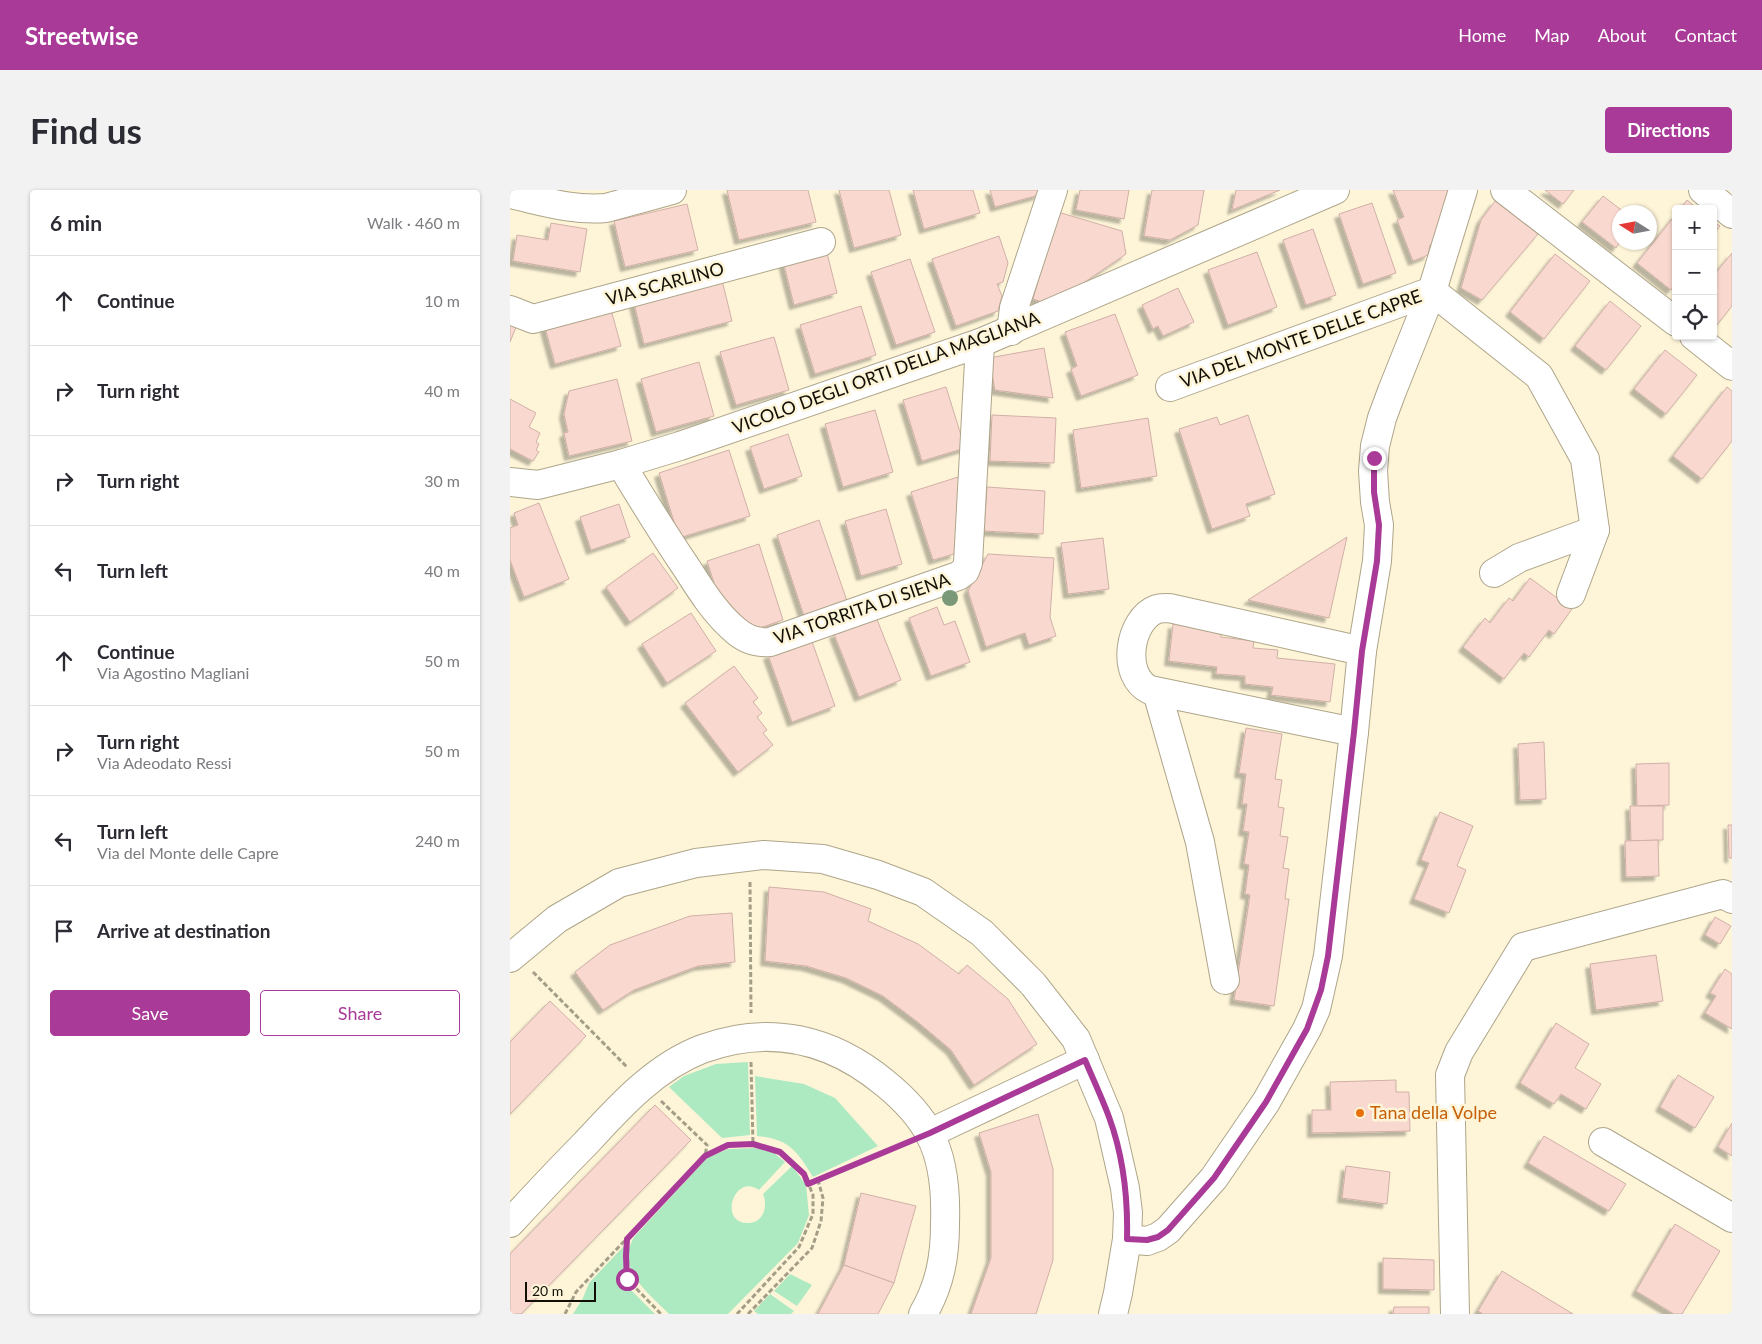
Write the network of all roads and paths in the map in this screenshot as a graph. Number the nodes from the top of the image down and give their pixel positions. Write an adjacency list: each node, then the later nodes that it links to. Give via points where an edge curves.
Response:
1 (672, 190): 7 (street, via 596,209 568,207)
2 (1053, 190): 13 (street, via 1014,308)
3 (1335, 190): 13 (street, VICOLO DEGLI ORTI DELLA MAGLIANA)
4 (1462, 190): 10 (street, VIA DEL MONTE DELLE CAPRE)
5 (1505, 190): 12 (street)
6 (1703, 190): 8 (street)
7 (510, 194)
8 (1732, 214)
9 (821, 242): 11 (street, VIA SCARLINO, via 533,319)
10 (1432, 291): 17 (street, VIA DEL MONTE DELLE CAPRE); 20 (street, via 1539,376 1585,459); 23 (street, VIA DEL MONTE DELLE CAPRE, via 1382,418 1375,446 1373,471 1379,525 1378,550)
11 (510, 310)
12 (1672, 319)
13 (1011, 331): 15 (street, VICOLO DEGLI ORTI DELLA MAGLIANA)
14 (1699, 340): 16 (street)
15 (980, 343): 18 (street, VICOLO DEGLI ORTI DELLA MAGLIANA); 18 (street, VIA TORRITA DI SIENA, via 968,563 964,571 958,576 770,642 761,643 744,636 718,612 652,516)
16 (1732, 366)
17 (1170, 387)
18 (621, 464): 19 (street, VICOLO DEGLI ORTI DELLA MAGLIANA, via 538,485)
19 (510, 482)
20 (1594, 530): 21 (street, via 1519,558); 22 (street)
21 (1494, 573)
22 (1571, 594)
23 (1362, 651): 24 (street, via 1169,608 1156,609 1140,625 1131,658 1140,684); 25 (street, VIA DEL MONTE DELLE CAPRE)
24 (1158, 692): 25 (street); 29 (street, via 1200,842)
25 (1354, 732): 42 (street, VIA DEL MONTE DELLE CAPRE, via 1328,956 1307,1029 1266,1102 1214,1178 1168,1230 1147,1240)
26 (749, 857): 28 (street, via 696,863 619,882 557,919); 30 (path); 31 (street, via 823,859 923,892 982,933 1033,984 1076,1039)
27 (1732, 899): 49 (street, via 1724,894 1523,947 1458,1052 1450,1075)
28 (512, 956): 32 (path)
29 (1225, 980)
30 (751, 1037): 32 (street, via 730,1040 690,1054); 33 (street, via 798,1040 848,1057 894,1091); 35 (path)
31 (1085, 1060): 33 (street); 42 (street, via 1109,1118 1118,1153 1127,1205)
32 (644, 1085): 36 (path, via 707,1145); 40 (street)
33 (930, 1133): 37 (path); 47 (street, via 938,1155 946,1208 945,1243 939,1279)
34 (1603, 1142): 39 (street)
35 (753, 1144): 36 (path, via 728,1145); 38 (path, via 780,1152 804,1174)
36 (705, 1156): 41 (path)
37 (818, 1180): 38 (path); 46 (path, via 823,1198 821,1221 812,1248)
38 (808, 1184): 45 (path, via 813,1214 799,1247)
39 (1732, 1218)
40 (510, 1222)
41 (627, 1239): 43 (path, via 576,1292); 44 (path, via 627,1279)
42 (1127, 1239): 48 (street)
43 (565, 1314)
44 (660, 1314)
45 (737, 1314)
46 (748, 1314)
47 (923, 1314)
48 (1112, 1314)
49 (1455, 1314)

